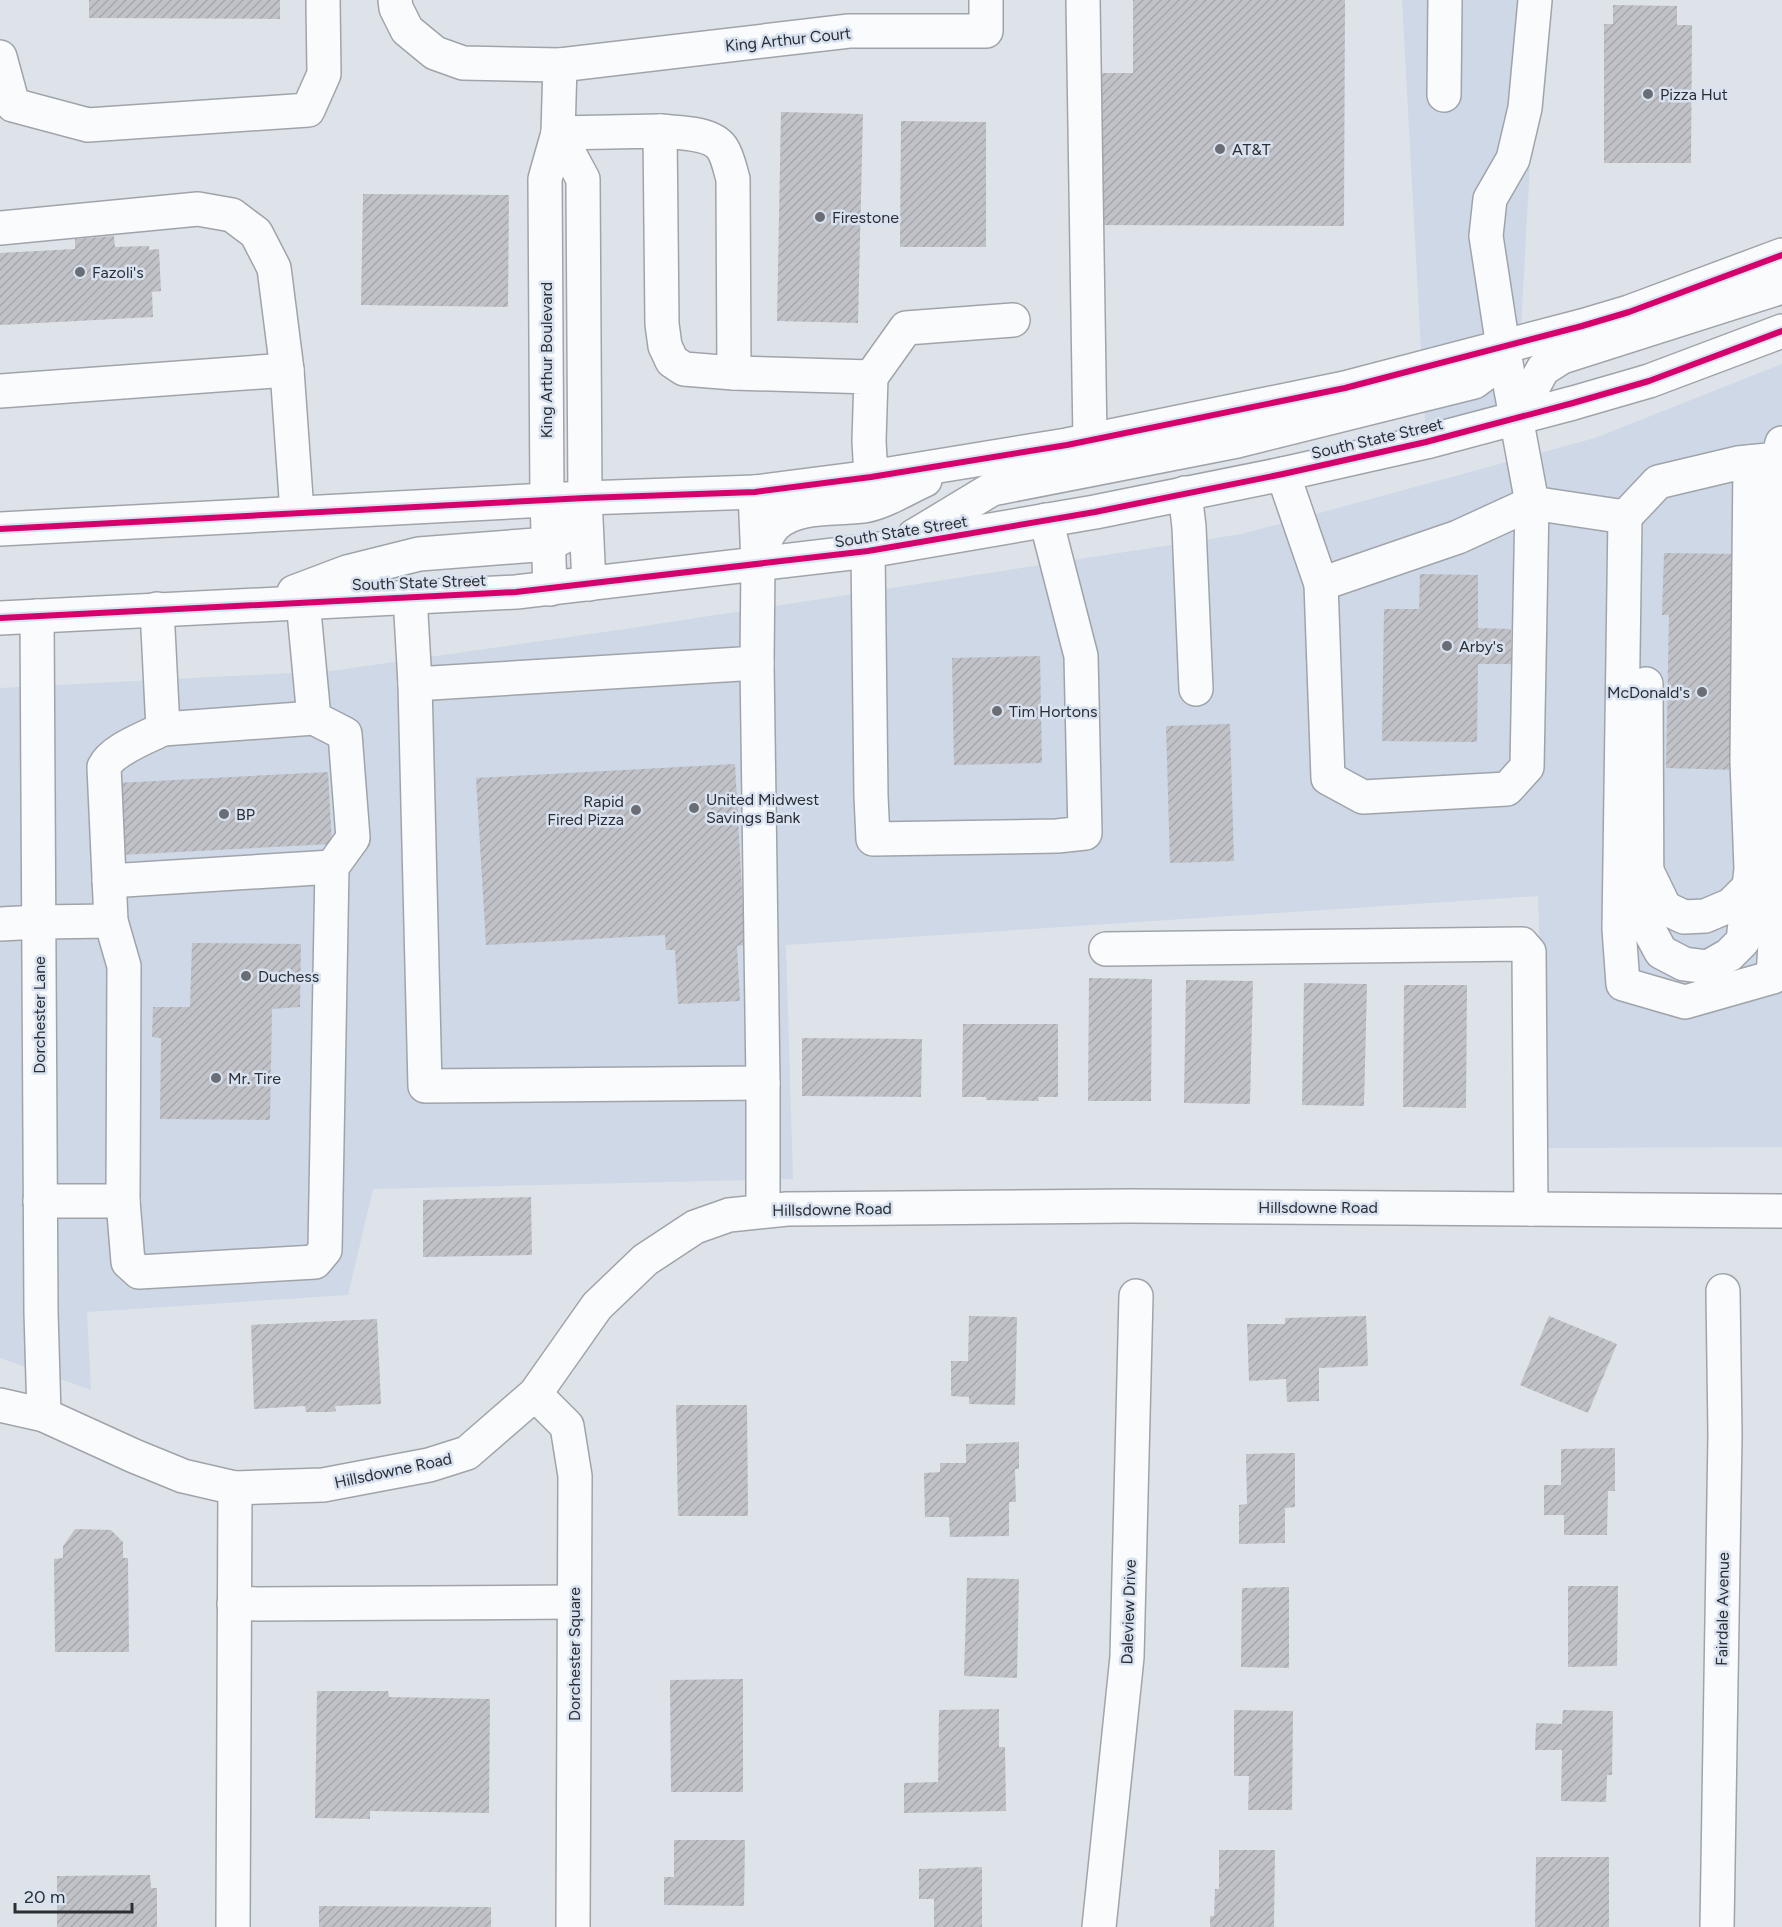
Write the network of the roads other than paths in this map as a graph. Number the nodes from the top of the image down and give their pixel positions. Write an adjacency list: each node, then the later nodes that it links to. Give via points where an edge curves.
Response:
1 (322, 0): 7 (street, via 324,75 308,110 88,125 13,105)
2 (395, 0): 8 (street, via 407,30 435,53 463,63)
3 (986, 0): 8 (street, King Arthur Court, via 986,31 849,31)
4 (1083, 0): 23 (street)
5 (1445, 0): 9 (street)
6 (1535, 0): 17 (street, via 1525,108 1513,159 1490,200 1487,227)
7 (0, 57)
8 (560, 64): 11 (street, King Arthur Boulevard)
9 (1444, 95)
10 (660, 131): 11 (street); 19 (street, via 701,135 720,146 727,159 733,179); 19 (street, via 665,346 672,361 684,369)
11 (558, 132): 30 (street, via 583,178); 31 (street, King Arthur Boulevard, via 545,179)
12 (0, 228): 18 (street, via 198,209 232,215 256,232 274,268)
13 (1782, 255): 17 (street, via 1629,312)
14 (1782, 287): 22 (street, via 1562,357 1543,369)
15 (1013, 320): 20 (street, via 906,328)
16 (1782, 331): 22 (street, South State Street, via 1649,381)
17 (1503, 347): 22 (street); 23 (street, via 1345,388); 38 (street, via 1494,367 1474,382 1237,441 992,489)
18 (287, 370): 21 (street); 33 (street)
19 (734, 373): 20 (street)
20 (871, 377): 27 (street)
21 (0, 391)
22 (1516, 418): 26 (street, South State Street); 32 (street)
23 (1090, 440): 25 (street)
24 (1770, 455): 34 (street, via 1658,482); 40 (street, via 1776,926 1773,977 1685,1002 1623,984 1619,928); 58 (street, via 1747,761)
25 (968, 462): 27 (street); 39 (street, via 867,505 787,516 773,526)
26 (1283, 474): 29 (street, South State Street); 42 (street)
27 (871, 477): 28 (street)
28 (755, 492): 30 (street); 39 (street)
29 (1185, 493): 35 (street, South State Street); 52 (street)
30 (585, 498): 31 (street); 37 (street, via 564,536); 41 (street)
31 (547, 501): 33 (street); 37 (street, King Arthur Boulevard)
32 (1532, 502): 34 (street); 42 (street, via 1458,537); 42 (street, via 1527,767 1507,789 1364,797 1328,778)
33 (297, 512): 36 (street)
34 (1625, 517): 40 (street)
35 (1046, 520): 38 (street, South State Street); 38 (street, via 1081,656 1084,833 873,838 871,796)
36 (0, 529)
37 (549, 544): 43 (street, King Arthur Boulevard); 46 (street, via 418,554 347,572)
38 (882, 549): 39 (street, South State Street)
39 (758, 563): 41 (street, South State Street); 50 (street)
40 (1625, 566): 56 (street, via 1641,596)
41 (590, 584): 43 (street, South State Street)
42 (1321, 584)
43 (550, 589): 44 (street, South State Street)
44 (410, 596): 45 (street, South State Street); 51 (street)
45 (303, 601): 46 (street, South State Street); 53 (street)
46 (259, 606): 47 (street, South State Street)
47 (157, 609): 48 (street, South State Street); 54 (street)
48 (38, 616): 49 (street, South State Street); 59 (street, Dorchester Lane)
49 (0, 618)
50 (757, 663): 51 (street); 63 (street)
51 (415, 684): 63 (street, via 425,1086)
52 (1196, 689)
53 (314, 718): 54 (street); 55 (street, via 345,734 353,838)
54 (162, 729): 57 (street, via 115,754 104,767)
55 (333, 867): 57 (street); 64 (street, via 325,1250 315,1262 139,1272 128,1262)
56 (1647, 872): 58 (street, via 1665,908 1684,918 1706,916 1731,905); 58 (street, via 1647,926 1661,952 1684,964 1708,967 1743,940)
57 (109, 881): 60 (street)
58 (1749, 887)
59 (39, 921): 60 (street); 61 (street); 65 (street, Dorchester Lane)
60 (111, 921): 64 (street, via 124,966)
61 (0, 924)
62 (1106, 949): 66 (street, via 1522,944 1529,952)
63 (763, 1083): 67 (street)
64 (123, 1200): 65 (street)
65 (40, 1201): 73 (street, Dorchester Lane)
66 (1531, 1209): 67 (street, Hillsdowne Road, via 1118,1206); 68 (street, Hillsdowne Road)
67 (763, 1211): 71 (street, Hillsdowne Road, via 729,1215 695,1227 645,1260 597,1306)
68 (1782, 1211)
69 (1723, 1291): 80 (street, Fairdale Avenue, via 1725,1435)
70 (1136, 1296): 79 (street, Daleview Drive, via 1127,1657)
71 (535, 1394): 74 (street, Hillsdowne Road, via 467,1453 429,1466 323,1485); 75 (street, Dorchester Square, via 567,1426 575,1476)
72 (0, 1405): 73 (street, Hillsdowne Road)
73 (44, 1414): 74 (street, Hillsdowne Road, via 183,1476)
74 (235, 1488): 76 (street)
75 (574, 1602): 76 (street); 78 (street, Dorchester Square)
76 (234, 1604): 77 (street)
77 (233, 1927)
78 (573, 1927)
79 (1099, 1927)
80 (1717, 1927)

